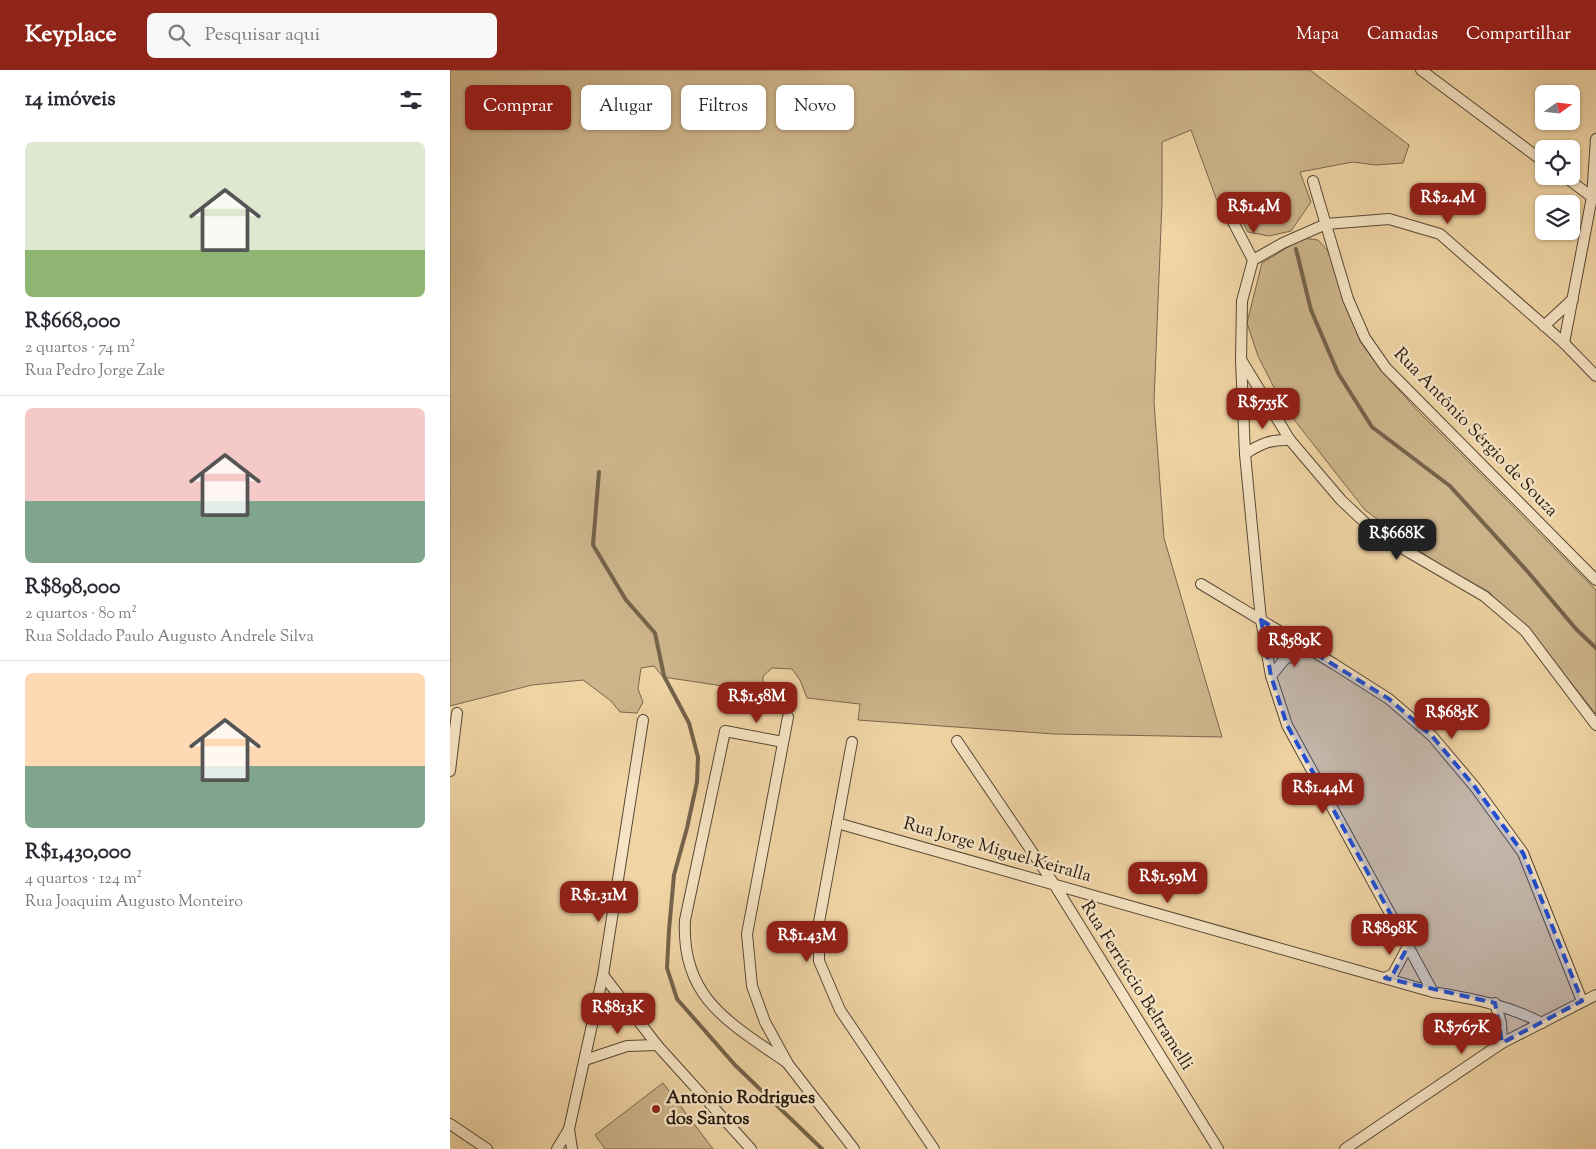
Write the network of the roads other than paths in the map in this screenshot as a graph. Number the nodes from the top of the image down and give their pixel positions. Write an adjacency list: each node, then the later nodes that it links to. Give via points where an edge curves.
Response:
1 (1421, 70): 3 (street)
2 (1596, 139): 6 (street)
3 (1535, 155)
4 (1313, 181): 8 (street, Rua Antônio Sérgio de Souza)
5 (1576, 185): 6 (street)
6 (1592, 197): 10 (street)
7 (1232, 220): 9 (street)
8 (1326, 224): 9 (street); 11 (street, via 1389,219 1440,234); 17 (street, Rua Antônio Sérgio de Souza, via 1348,299 1365,338 1386,368)
9 (1253, 260): 13 (street, via 1242,300)
10 (1573, 299): 11 (street); 12 (street)
11 (1544, 326): 12 (street)
12 (1564, 343): 14 (street)
13 (1241, 360): 15 (street); 16 (street)
14 (1596, 376)
15 (1290, 440): 16 (street, via 1275,439); 25 (street, via 1341,500 1376,533 1484,596 1525,631)
16 (1245, 454): 19 (street)
17 (1596, 580)
18 (1201, 584): 19 (street)
19 (1261, 620): 20 (street); 21 (street)
20 (1307, 647): 21 (street, via 1284,660); 37 (street, via 1389,699 1432,736 1475,787 1524,853)
21 (1271, 676): 32 (street, via 1287,726)
22 (457, 713): 29 (street)
23 (788, 717): 26 (street)
24 (644, 720): 33 (street)
25 (1596, 725)
26 (783, 742): 43 (street, via 747,934 752,986 764,1022); 43 (street, via 725,731 685,920 684,944 693,978 704,995 734,1026)
27 (852, 742): 30 (street)
28 (957, 742): 31 (street, Rua Ferrúccio Beltramelli)
29 (450, 771)
30 (837, 824): 31 (street, Rua Jorge Miguel Keiralla); 51 (street, via 819,922 819,961 840,1010)
31 (1054, 884): 34 (street, Rua Jorge Miguel Keiralla); 52 (street, Rua Ferrúccio Beltramelli)
32 (1408, 946): 34 (street, via 1397,968); 35 (street)
33 (603, 975): 41 (street); 42 (street)
34 (1385, 978): 35 (street, Rua Jorge Miguel Keiralla)
35 (1433, 992): 38 (street, Rua Jorge Miguel Keiralla)
36 (1596, 995): 37 (street)
37 (1582, 1001): 39 (street)
38 (1495, 1003): 39 (street, Rua Jorge Miguel Keiralla, via 1518,1010); 40 (street)
39 (1542, 1023): 40 (street)
40 (1502, 1043): 53 (street)
41 (657, 1045): 42 (street, via 627,1046); 49 (street)
42 (585, 1060): 45 (street)
43 (788, 1064): 50 (street)
44 (450, 1124): 46 (street)
45 (569, 1129): 47 (street); 48 (street)
46 (487, 1149)
47 (557, 1149)
48 (572, 1149)
49 (752, 1149)
50 (854, 1149)
51 (934, 1149)
52 (1218, 1149)
53 (1346, 1149)

